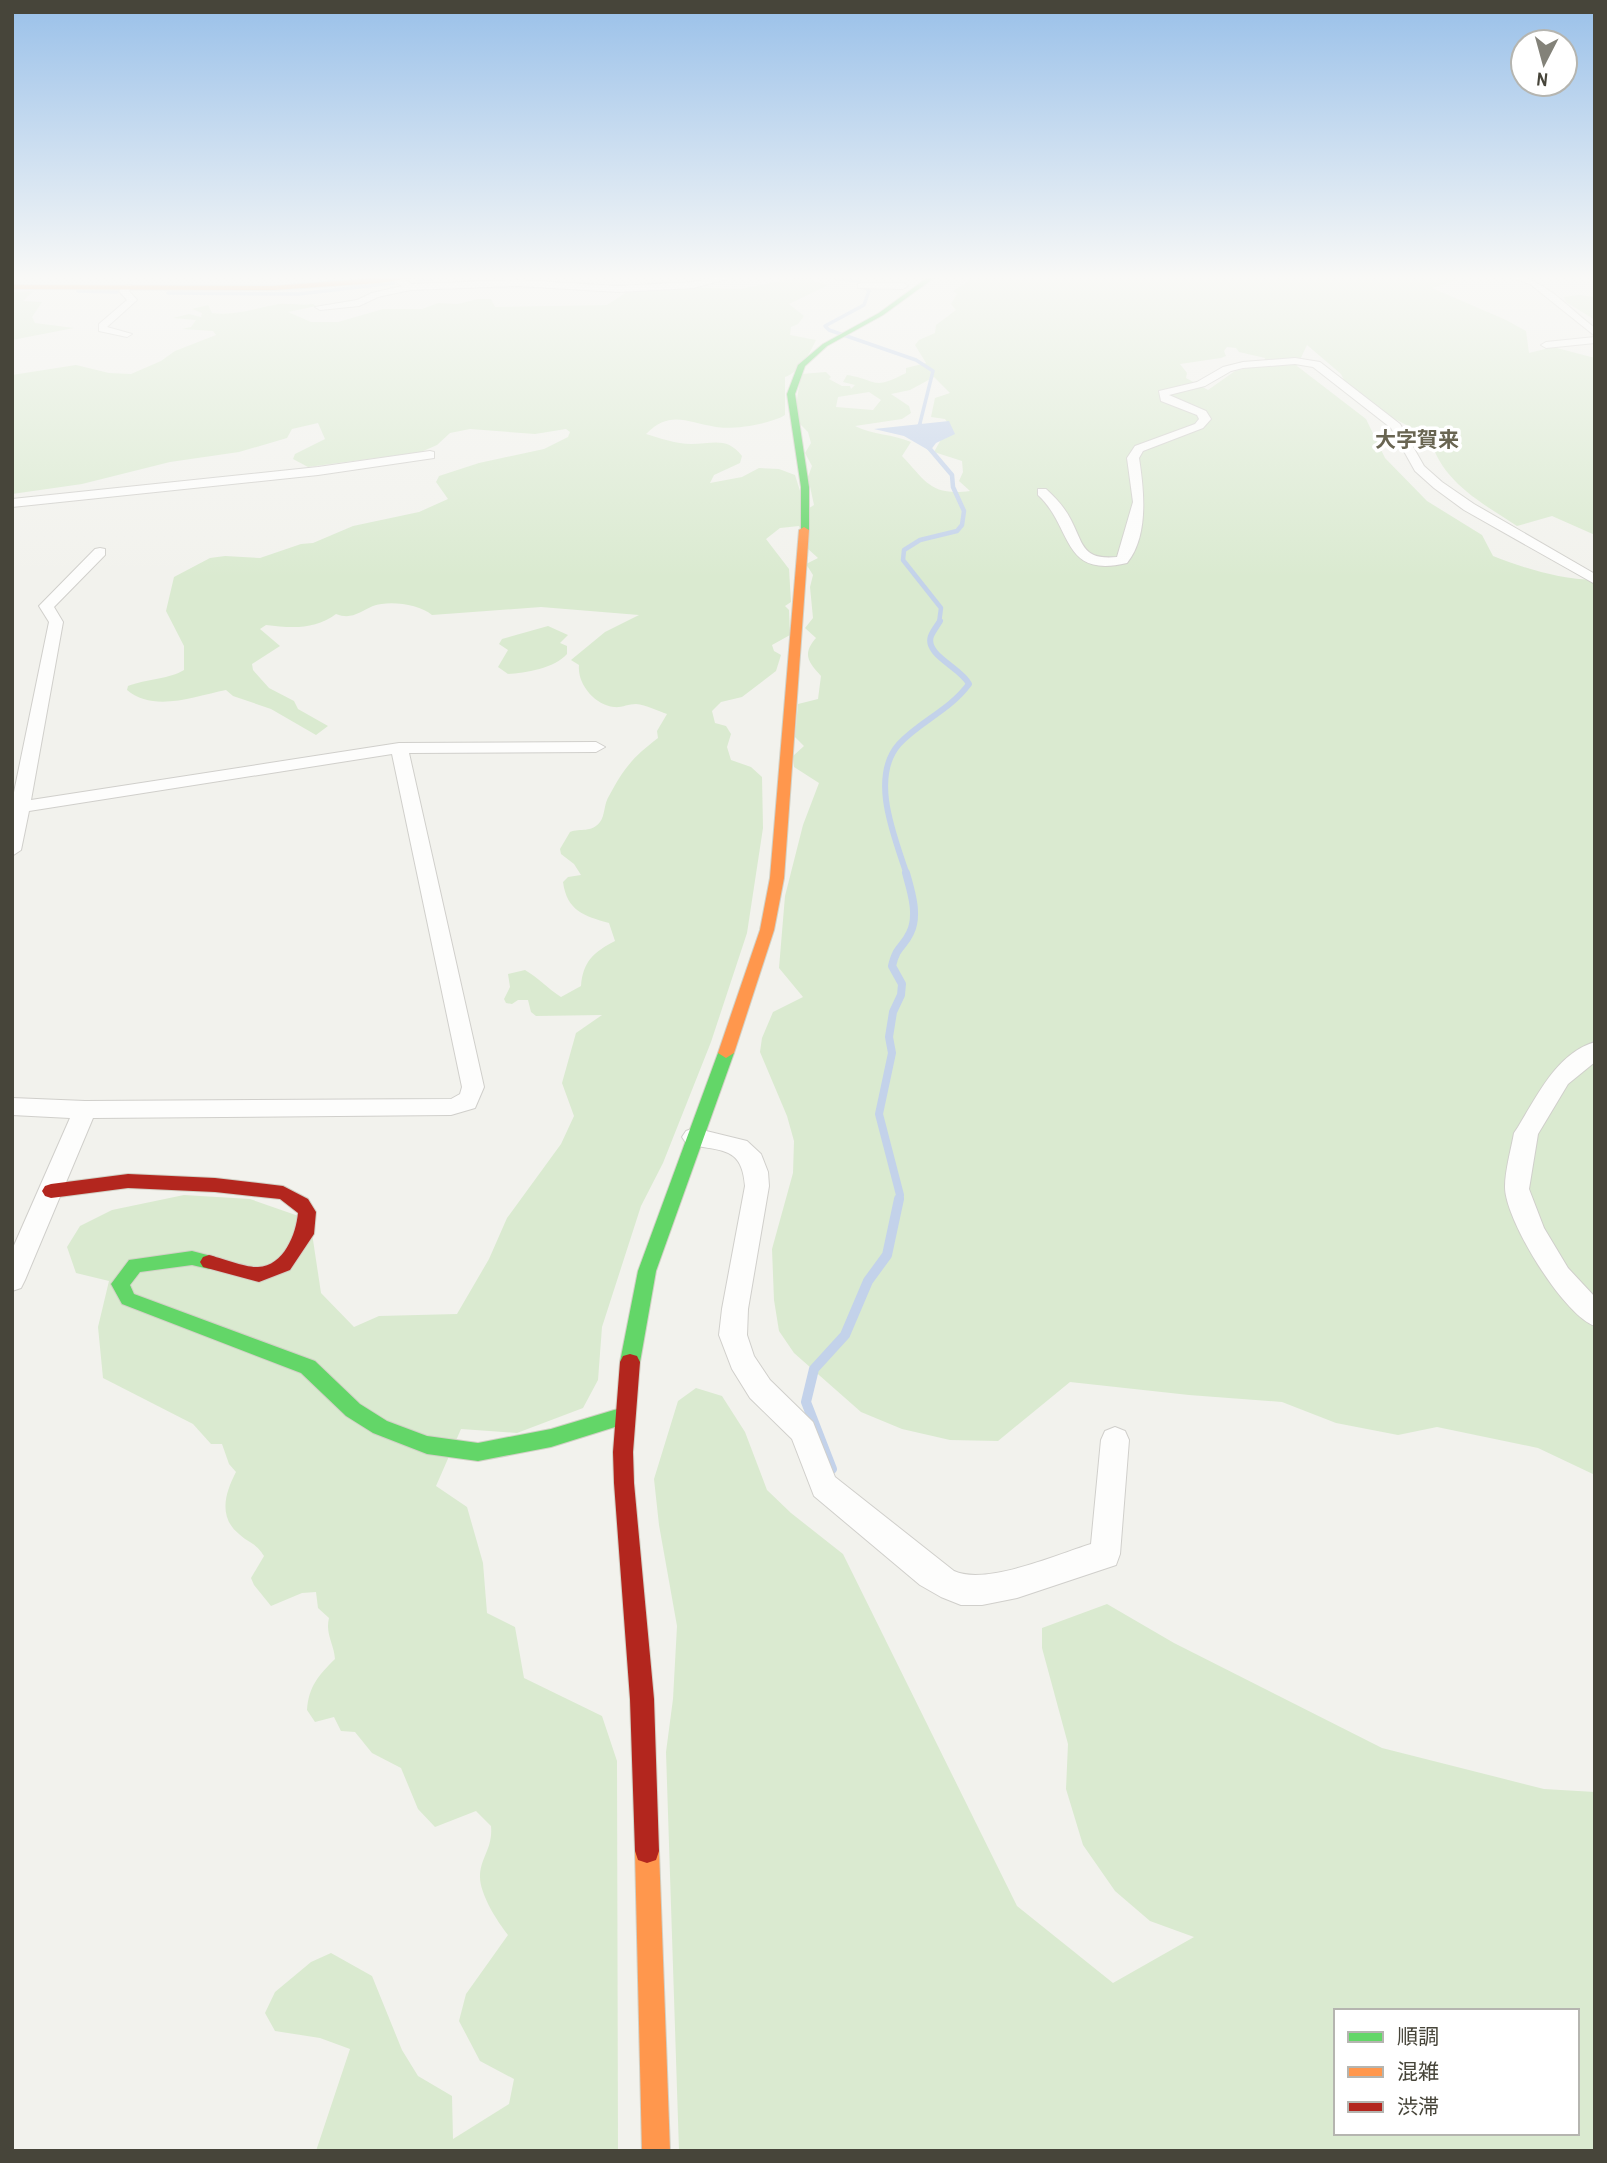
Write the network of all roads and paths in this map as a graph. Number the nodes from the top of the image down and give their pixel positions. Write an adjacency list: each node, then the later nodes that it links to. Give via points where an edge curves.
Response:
1 (796, 376): 16 (street, via 792,386 805,487 804,529 776,878 752,979)
2 (1216, 376): 5 (street, via 1163,393 1165,399 1202,413 1205,419 1139,449 1133,458 1139,502 1122,560 1097,560 1081,553 1056,505)
3 (1329, 376): 8 (street, via 1396,426 1419,468 1438,485 1469,508)
4 (430, 455): 6 (street)
5 (1042, 492)
6 (12, 503)
7 (100, 552): 11 (street, via 46,606 56,622)
8 (1595, 580)
9 (596, 747): 10 (street)
10 (399, 748): 11 (street); 15 (street, via 472,1097 451,1107)
11 (17, 807): 12 (street)
12 (12, 850)
13 (1595, 1050): 19 (street, via 1560,1078 1526,1133 1517,1189 1532,1231 1559,1276)
14 (12, 1106): 15 (street)
15 (85, 1110): 17 (street)
16 (694, 1137): 20 (street, via 646,1271); 21 (street, via 737,1146 747,1152 758,1171 735,1308 733,1335 742,1361 760,1389 803,1431 824,1486 931,1574 964,1590 991,1589 1105,1554)
17 (51, 1191): 18 (street); 20 (street, via 97,1183 169,1182 260,1189 294,1198 307,1212 308,1223 284,1265 259,1275 192,1258 154,1261 135,1265 120,1283 128,1299 308,1367 353,1410 380,1427 426,1445 478,1451 551,1438)
18 (12, 1280)
19 (1595, 1315)
20 (624, 1416): 22 (street, via 624,1483 642,1699)
21 (1115, 1440)
22 (656, 2151)

